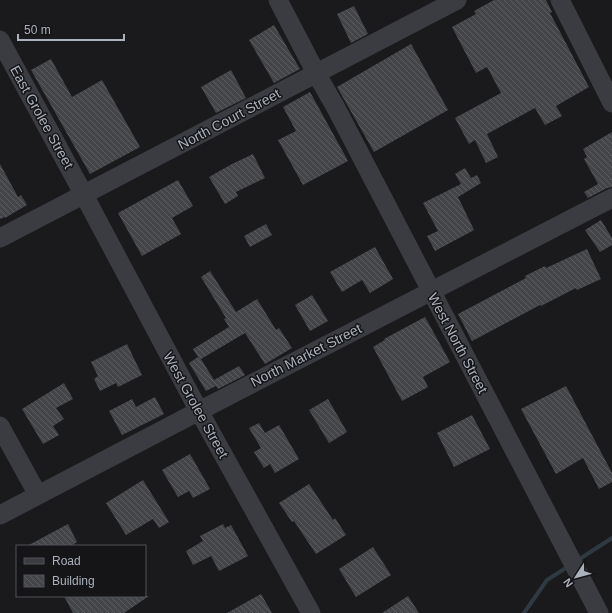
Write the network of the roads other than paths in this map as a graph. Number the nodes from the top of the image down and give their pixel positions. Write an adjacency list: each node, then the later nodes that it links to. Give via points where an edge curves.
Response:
1 (278, 0): 5 (street, West North Street)
2 (457, 0): 5 (street, North Court Street)
3 (560, 0): 6 (street)
4 (0, 40): 7 (street, East Grolee Street)
5 (316, 73): 7 (street, North Court Street); 10 (street, West North Street)
6 (612, 103)
7 (84, 195): 9 (street, North Court Street); 11 (street, West Grolee Street)
8 (612, 198): 10 (street, North Market Street)
9 (0, 238)
10 (430, 291): 11 (street, North Market Street); 16 (street, West North Street)
11 (198, 410): 13 (street, North Market Street); 15 (street, West Grolee Street)
12 (0, 426): 13 (street)
13 (38, 495): 14 (street, North Market Street)
14 (0, 515)
15 (311, 613)
16 (599, 613)

